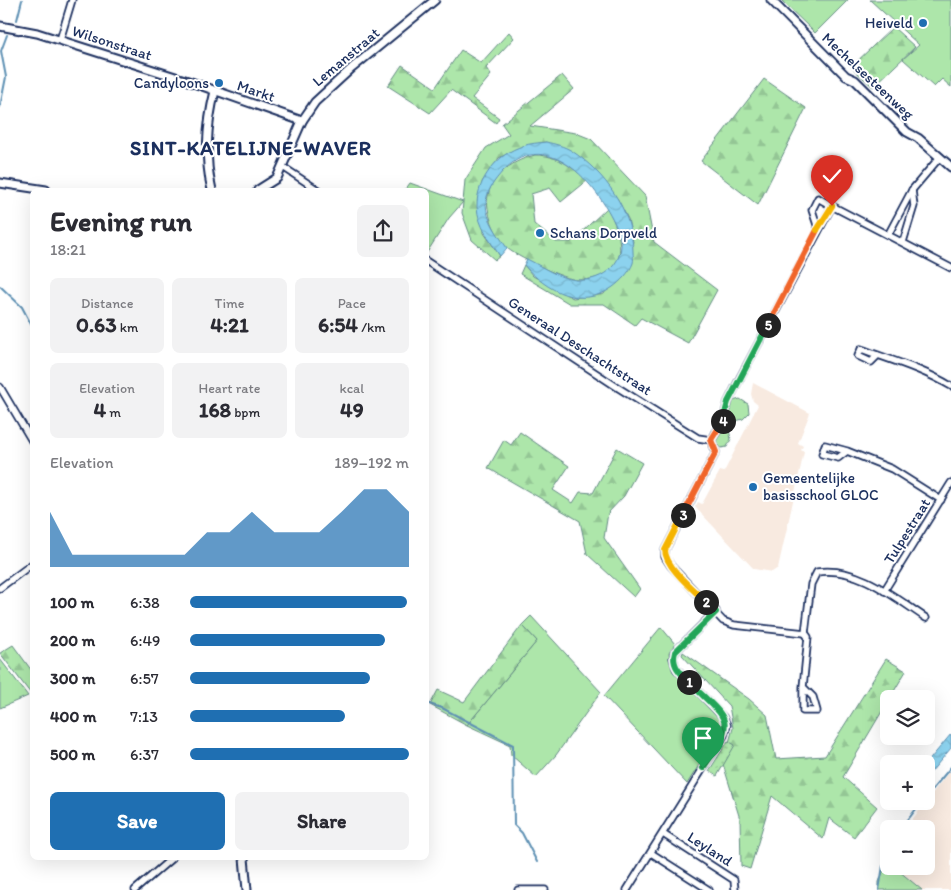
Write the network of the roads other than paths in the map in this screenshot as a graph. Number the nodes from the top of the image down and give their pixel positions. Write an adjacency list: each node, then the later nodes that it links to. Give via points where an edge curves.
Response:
1 (72, 0): 5 (street)
2 (435, 0): 7 (street, Lemanstraat, via 325,92)
3 (771, 0): 8 (street, Mechelsesteenweg, via 846,76 855,80 907,132)
4 (0, 26): 5 (street, Wilsonstraat)
5 (60, 40): 6 (street, Wilsonstraat)
6 (215, 91): 7 (street, Markt); 13 (street, Markt, via 208,139)
7 (302, 121): 10 (street)
8 (940, 157): 9 (street, Mechelsesteenweg); 16 (street)
9 (951, 166)
10 (283, 167): 14 (street, via 276,178); 15 (street)
11 (0, 183): 12 (street)
12 (33, 188)
13 (212, 188)
14 (261, 188)
15 (315, 188)
16 (912, 190): 19 (street); 20 (street, via 914,206)
17 (832, 206): 18 (street); 18 (street, via 818,198 812,210); 19 (street)
18 (818, 228): 27 (street)
19 (888, 235): 20 (street)
20 (903, 242): 22 (street)
21 (429, 262): 27 (street, Generaal Deschachtstraat, via 617,387 698,438)
22 (951, 268)
23 (878, 355): 24 (street, via 935,376)
24 (951, 386)
25 (0, 387): 26 (street)
26 (30, 438)
27 (711, 440): 34 (street, via 716,452 665,550 665,557)
28 (847, 451): 30 (street, via 892,469)
29 (951, 484): 30 (street, Tulpestraat)
30 (941, 500): 33 (street, Tulpestraat)
31 (30, 566): 32 (street)
32 (0, 588)
33 (884, 591): 35 (street); 36 (street, via 861,578 817,572 811,584)
34 (716, 612): 36 (street, via 734,625); 38 (street, via 675,652 673,658 676,668 724,717 727,725)
35 (926, 618)
36 (805, 634): 37 (street, via 808,637)
37 (803, 687)
38 (663, 834): 39 (street); 48 (street, Leyland, via 734,880)
39 (651, 853): 46 (street); 47 (street)
40 (170, 860): 42 (street)
41 (244, 860): 43 (street)
42 (135, 890)
43 (248, 890)
44 (518, 890): 45 (street)
45 (545, 890)
46 (627, 890)
47 (709, 890)
48 (735, 890)

